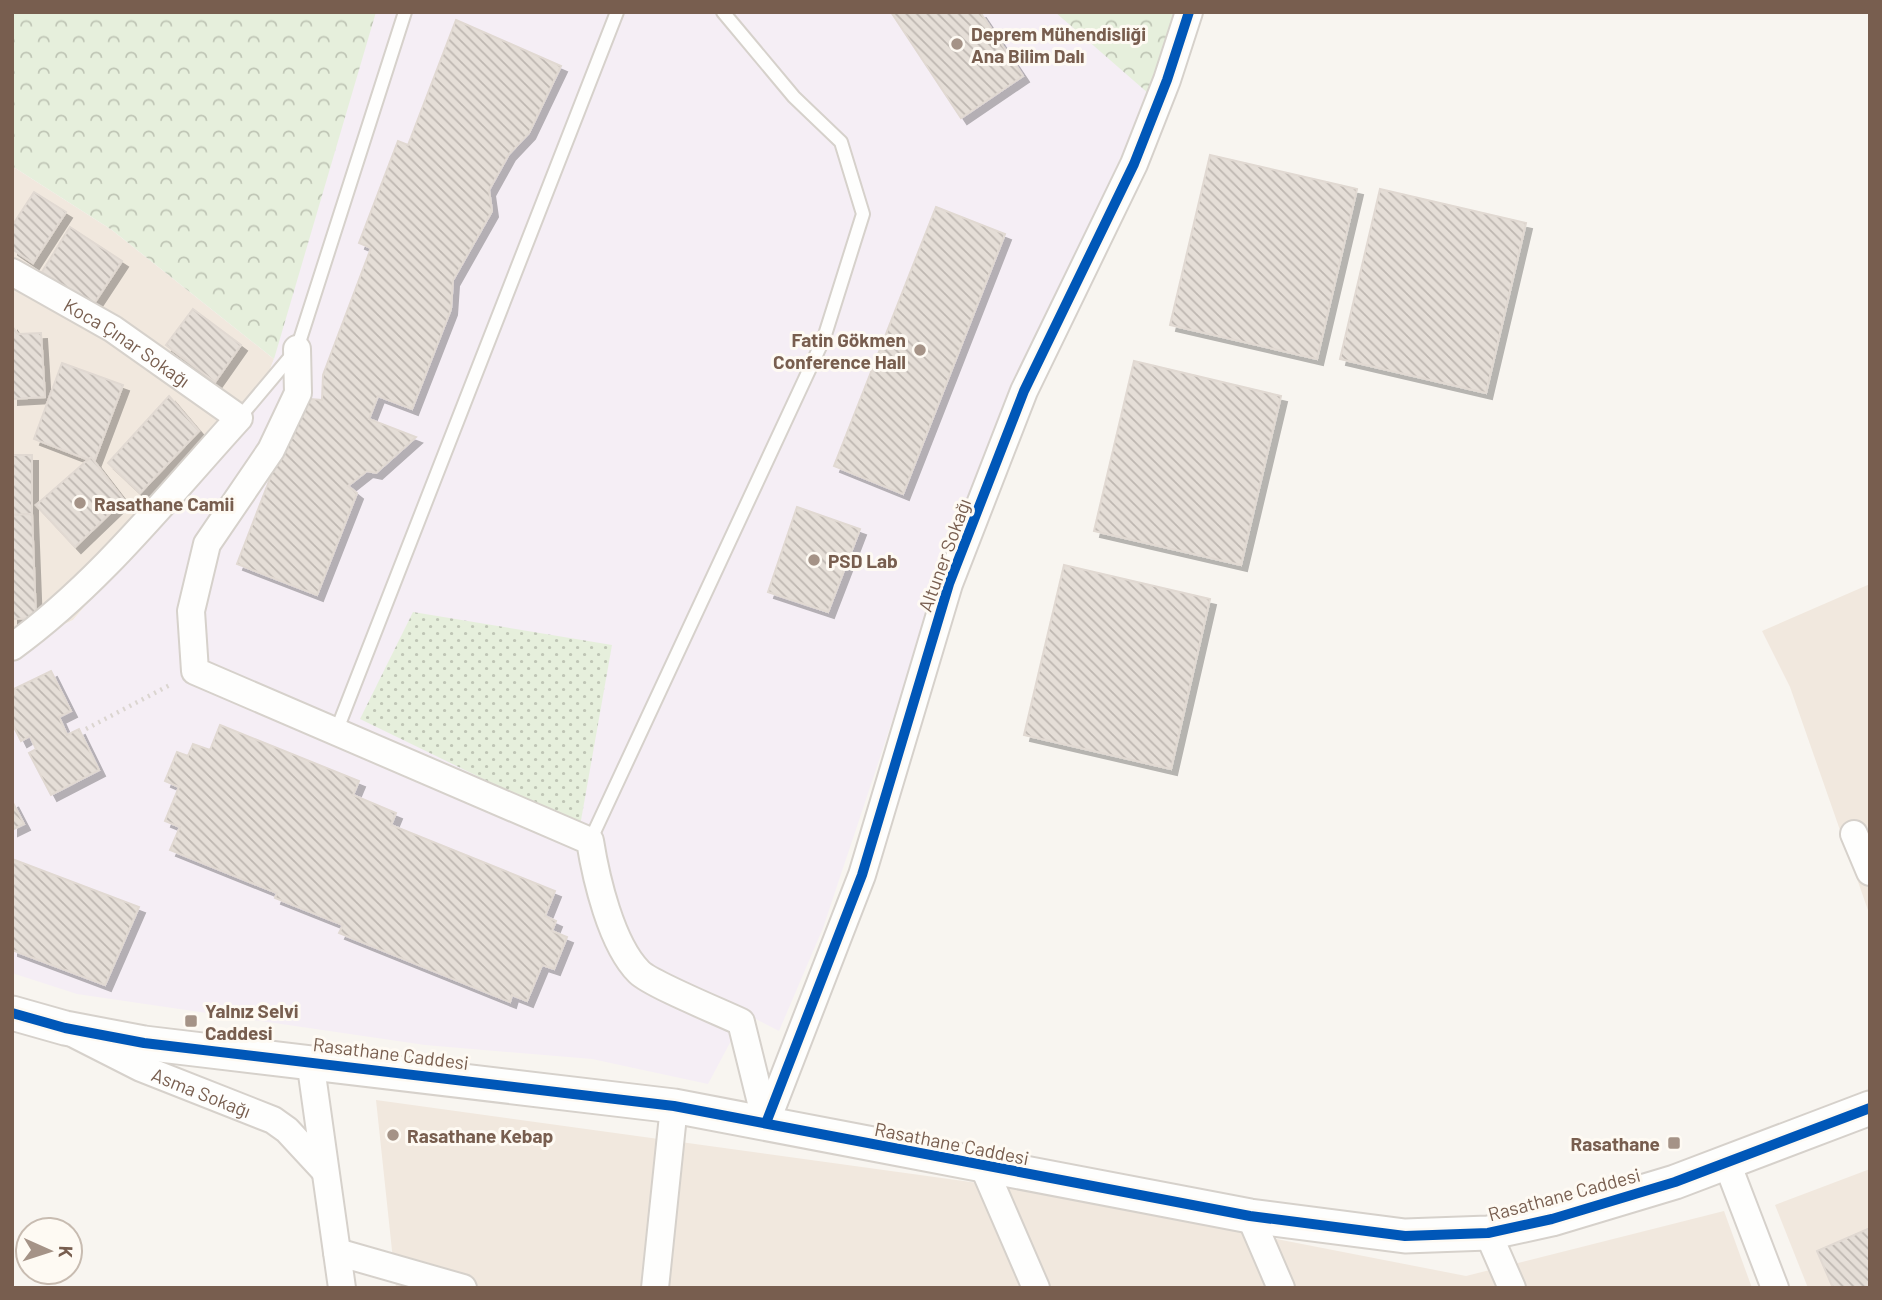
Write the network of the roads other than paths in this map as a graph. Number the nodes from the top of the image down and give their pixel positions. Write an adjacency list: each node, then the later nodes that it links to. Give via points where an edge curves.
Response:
1 (405, 12): 6 (lane)
2 (617, 12): 9 (lane)
3 (723, 12): 11 (lane, via 794,97 841,142 863,214 824,338)
4 (1189, 12): 18 (street, Altuner Sokağı, via 1134,164 1024,391 949,584 863,875)
5 (12, 272): 7 (street, Koca Çınar Sokağı, via 113,329)
6 (298, 349): 7 (lane); 9 (street, via 298,393 271,450 207,544 191,611 195,671)
7 (239, 418): 8 (street, via 103,568 42,626)
8 (12, 647)
9 (336, 732): 11 (street)
10 (1854, 834): 12 (street)
11 (590, 841): 18 (street, via 597,879 620,943 639,973 741,1022)
12 (1870, 872)
13 (12, 1013): 14 (street, Rasathane Caddesi)
14 (65, 1028): 15 (street, Rasathane Caddesi, via 144,1043); 21 (street, Asma Sokağı, via 129,1063 273,1120)
15 (310, 1060): 16 (street, Rasathane Caddesi); 21 (street)
16 (674, 1106): 18 (street, Rasathane Caddesi); 27 (street)
17 (1870, 1108): 19 (street, Rasathane Caddesi)
18 (766, 1123): 20 (street, Rasathane Caddesi)
19 (1727, 1163): 23 (street, Rasathane Caddesi, via 1552,1219); 31 (street)
20 (984, 1168): 22 (street, Rasathane Caddesi); 28 (street)
21 (326, 1171): 24 (street)
22 (1250, 1216): 23 (street, Rasathane Caddesi, via 1405,1236); 29 (street)
23 (1488, 1233): 30 (street)
24 (337, 1252): 25 (street); 26 (street)
25 (342, 1288)
26 (463, 1288)
27 (655, 1288)
28 (1036, 1288)
29 (1281, 1288)
30 (1512, 1288)
31 (1775, 1288)

